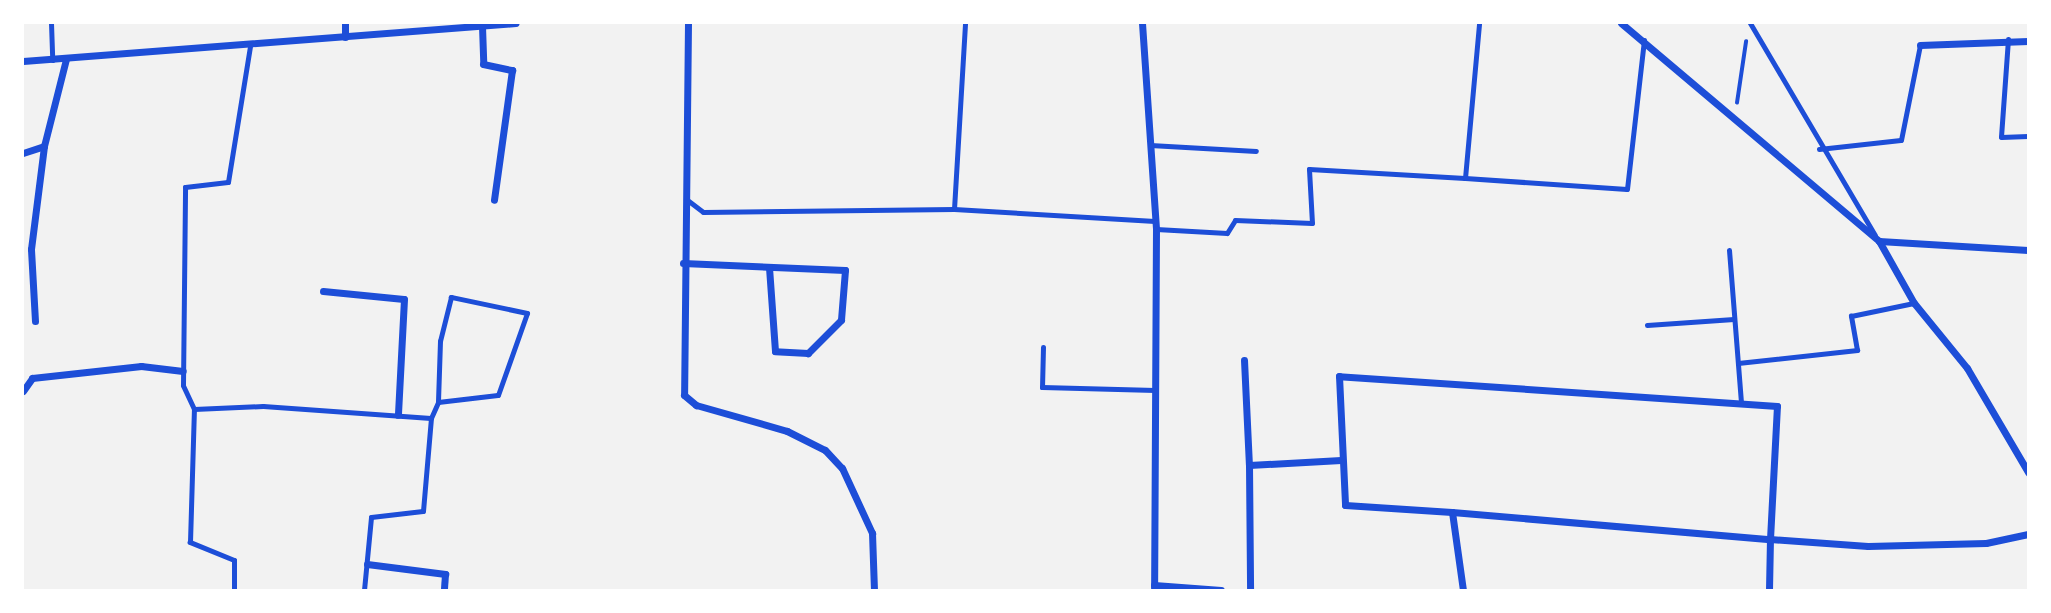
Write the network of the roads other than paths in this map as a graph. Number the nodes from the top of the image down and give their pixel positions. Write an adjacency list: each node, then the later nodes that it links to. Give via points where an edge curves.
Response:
1 (51, 23): 18 (lane)
2 (345, 23): 11 (street)
3 (516, 23): 10 (street)
4 (688, 23): 27 (street)
5 (965, 23): 29 (lane)
6 (1142, 23): 21 (street)
7 (1479, 23): 26 (lane)
8 (1621, 23): 13 (street)
9 (1750, 23): 23 (lane)
10 (482, 26): 11 (street); 28 (street, via 483,65 512,70)
11 (345, 37): 15 (street)
12 (2008, 38): 14 (street); 16 (street); 20 (lane, via 2001,137)
13 (1644, 40): 26 (lane, via 1627,188); 31 (street)
14 (2028, 41)
15 (250, 46): 17 (street); 44 (lane, via 228,182 185,187)
16 (1920, 46): 23 (lane, via 1901,140)
17 (66, 59): 18 (street); 22 (street)
18 (52, 60): 19 (street)
19 (23, 61)
20 (2028, 136)
21 (1150, 145): 24 (lane); 30 (street)
22 (44, 146): 25 (street); 39 (street, via 31,249)
23 (1819, 149): 31 (lane)
24 (1256, 151)
25 (23, 153)
26 (1465, 178): 30 (lane, via 1309,169 1312,223 1235,220 1227,233)
27 (683, 197): 29 (lane, via 703,212); 34 (street)
28 (494, 200)
29 (954, 209): 30 (lane)
30 (1156, 225): 45 (street)
31 (1878, 241): 33 (street); 37 (street)
32 (1729, 250): 38 (lane)
33 (2028, 250)
34 (683, 263): 35 (street); 63 (street, via 684,395 696,405 787,431 825,450 842,468 872,533)
35 (769, 267): 35 (street, via 845,270 841,320 808,353 775,351)
36 (323, 290): 50 (street, via 404,299)
37 (1913, 303): 43 (lane, via 1851,316 1857,350); 54 (street, via 1967,368)
38 (1734, 319): 40 (lane); 43 (lane)
39 (35, 321)
40 (1647, 325)
41 (1043, 347): 45 (lane, via 1042,387)
42 (1244, 360): 53 (street)
43 (1738, 363): 48 (lane)
44 (183, 371): 46 (street, via 141,366 32,378); 49 (lane)
45 (1155, 390): 59 (street)
46 (23, 391)
47 (438, 402): 47 (lane, via 498,395 527,313 451,297 440,341); 51 (lane)
48 (1741, 403): 52 (street, via 1339,376); 57 (street, via 1777,406)
49 (194, 409): 50 (lane, via 263,406); 60 (lane, via 190,542 234,560)
50 (398, 415): 51 (lane)
51 (431, 418): 58 (lane, via 424,511 372,517)
52 (1341, 460): 53 (street); 55 (street, via 1345,505)
53 (1249, 465): 65 (street)
54 (2028, 472)
55 (1452, 512): 57 (street); 66 (street)
56 (2028, 534): 57 (street, via 1986,543 1920,545)
57 (1770, 539): 67 (street)
58 (367, 564): 61 (lane); 62 (street, via 445,574)
59 (1154, 587): 64 (street)
60 (234, 590)
61 (364, 590)
62 (444, 590)
63 (874, 590)
64 (1221, 590)
65 (1250, 590)
66 (1463, 590)
67 (1769, 590)

